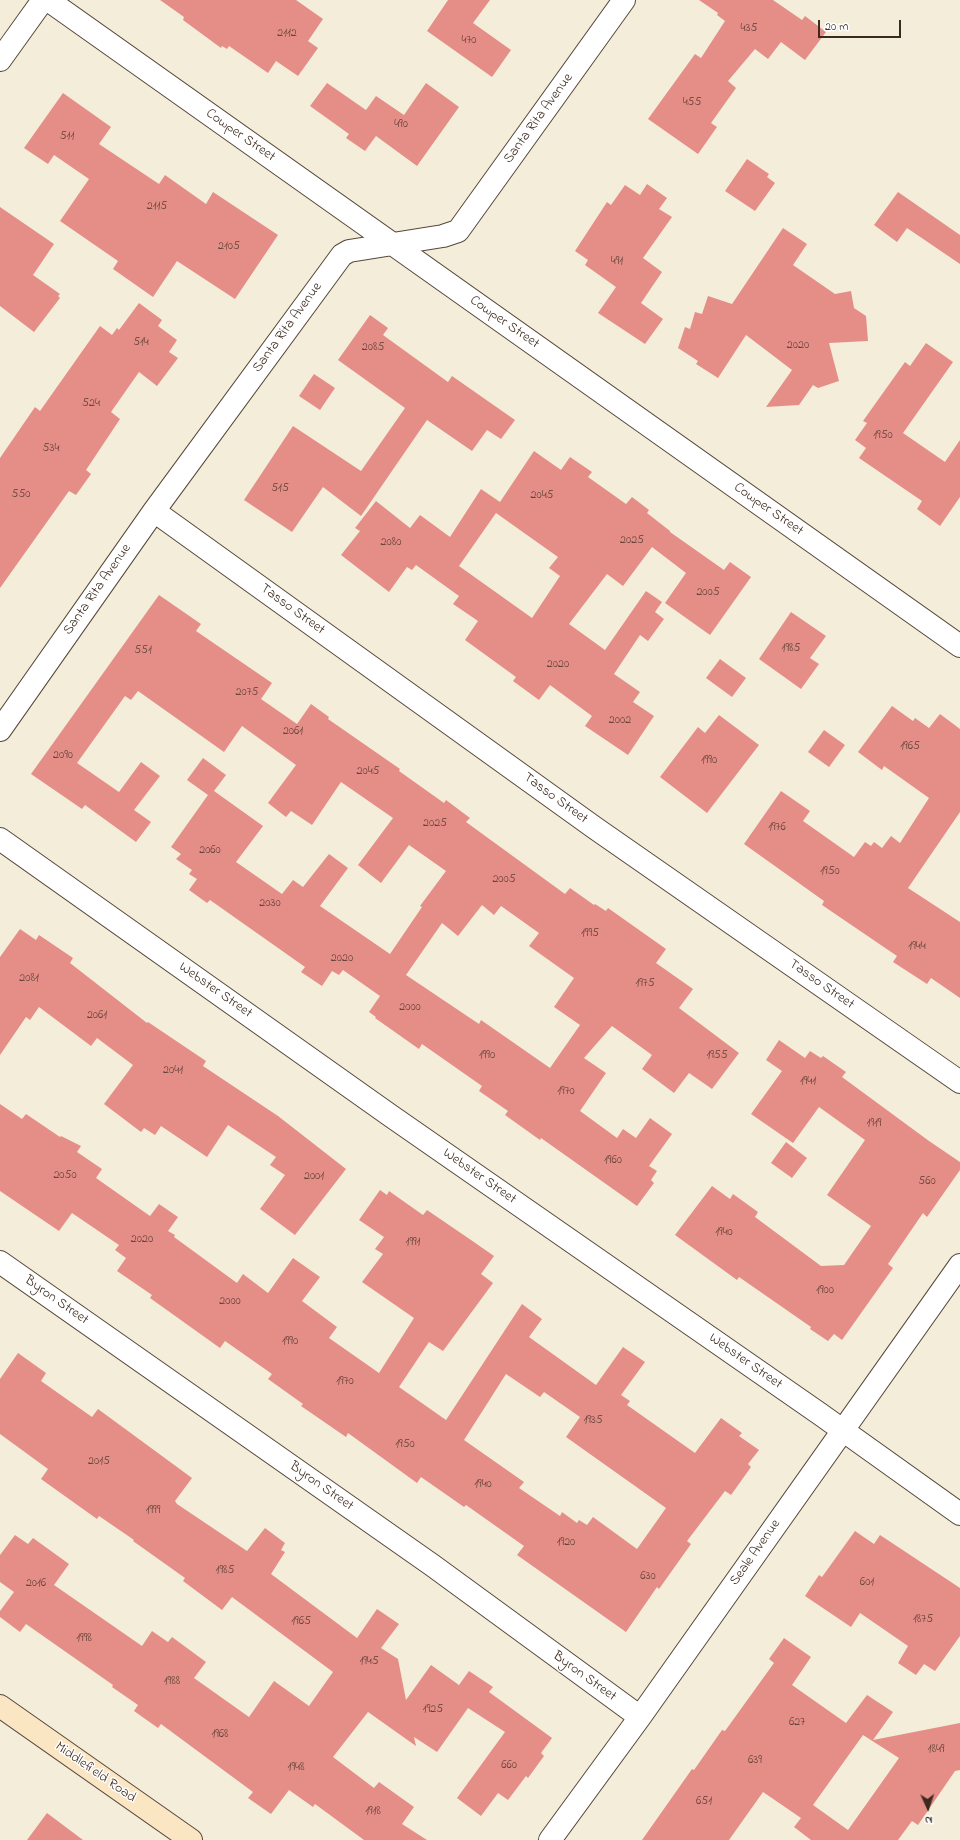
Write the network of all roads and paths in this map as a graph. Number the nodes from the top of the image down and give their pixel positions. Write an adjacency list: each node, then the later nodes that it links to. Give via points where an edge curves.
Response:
1 (43, 0): 4 (street)
2 (48, 0): 5 (street, Cowper Street)
3 (624, 0): 5 (street, Santa Rita Avenue, via 458,231 443,236)
4 (0, 60)
5 (392, 244): 6 (street, Santa Rita Avenue, via 342,254); 7 (street, Cowper Street)
6 (154, 511): 8 (street, Santa Rita Avenue); 10 (street, Tasso Street, via 595,828)
7 (960, 646)
8 (0, 730)
9 (0, 839): 13 (street, Webster Street, via 391,1116)
10 (960, 1082)
11 (0, 1262): 16 (street, Byron Street, via 432,1565)
12 (960, 1265): 13 (street, Seale Avenue)
13 (843, 1430): 14 (street, Webster Street); 16 (street, Seale Avenue)
14 (960, 1514)
15 (0, 1706): 17 (main road, Middlefield Road)
16 (640, 1717): 18 (street, Seale Avenue)
17 (191, 1840)
18 (550, 1840)

